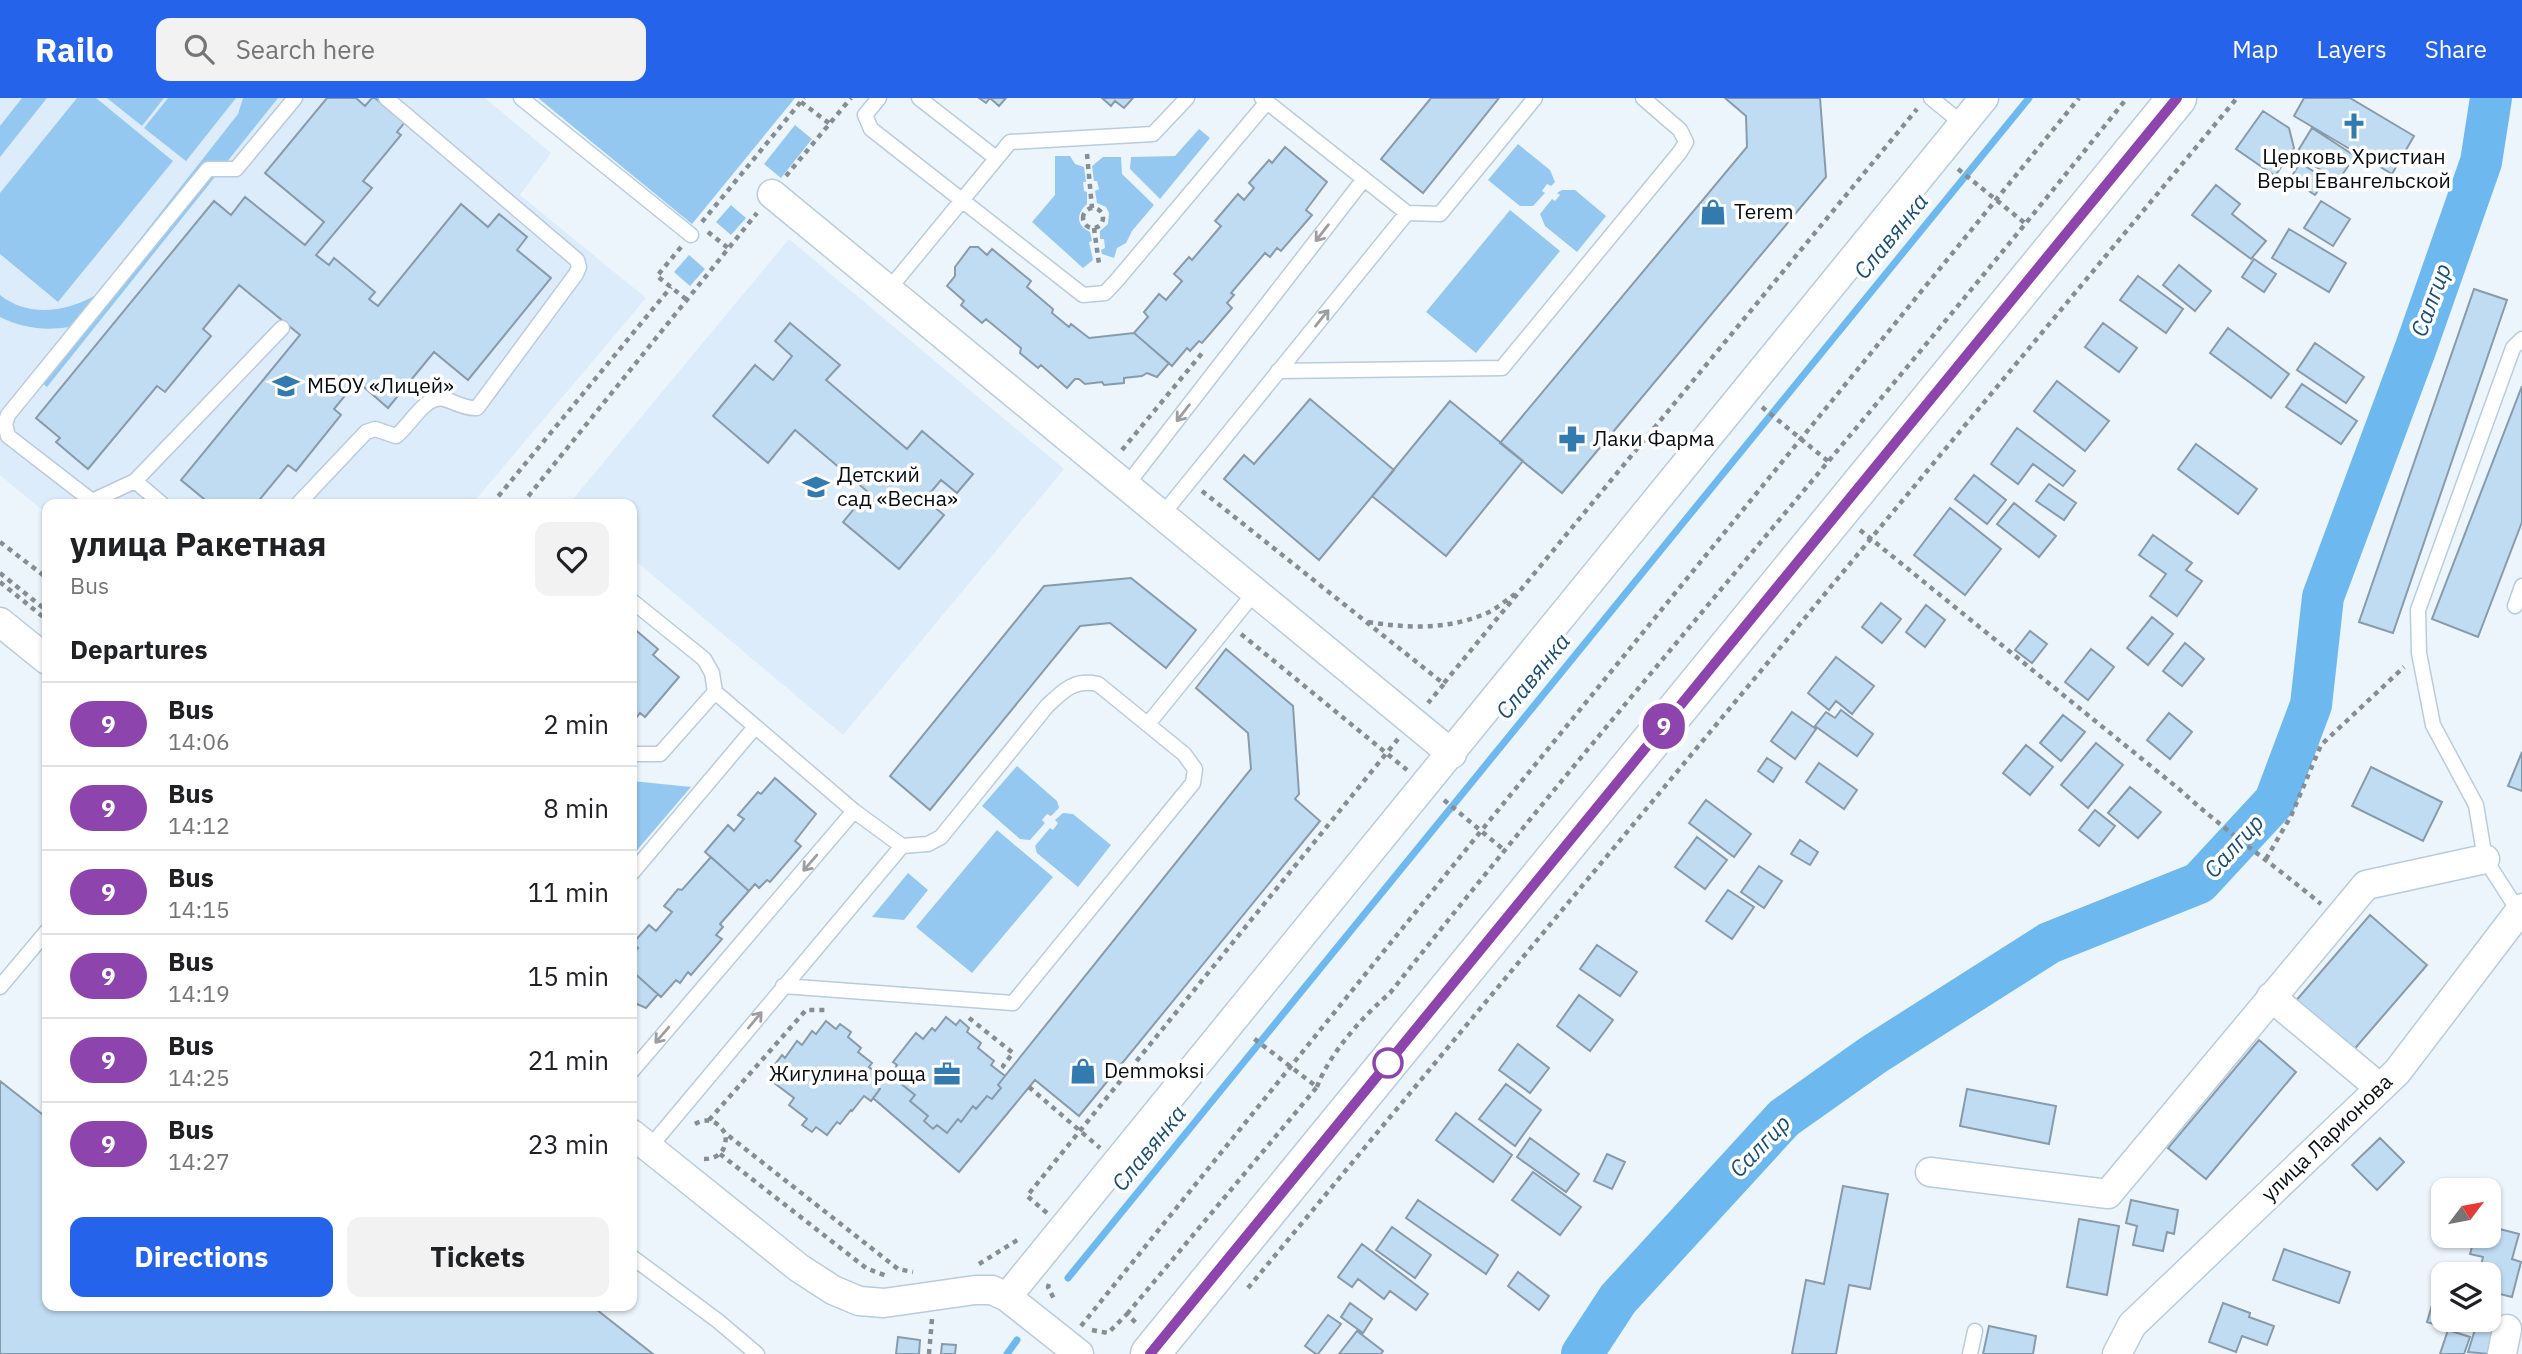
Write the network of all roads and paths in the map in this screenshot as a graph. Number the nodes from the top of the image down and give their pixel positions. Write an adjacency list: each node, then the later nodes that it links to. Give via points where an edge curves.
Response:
1 (295, 98): 47 (lane, via 236,169 208,169 8,415 8,436)
2 (386, 98): 50 (lane, via 577,260 579,267 477,408 440,397 430,401 396,436 375,429 366,432)
3 (521, 98): 32 (lane)
4 (851, 98): 19 (path)
5 (879, 98): 26 (lane, via 865,115 871,129)
6 (919, 98): 22 (lane)
7 (1186, 98): 22 (lane, via 1153,134 1010,142)
8 (1535, 98): 29 (lane, via 1440,214)
9 (1642, 98): 40 (lane, via 1680,130 1686,142 1502,368)
10 (1931, 98): 20 (lane)
11 (1984, 98): 20 (street)
12 (2079, 98): 27 (path)
13 (2127, 98): 30 (path)
14 (2177, 98): 53 (main road)
15 (2237, 98): 55 (path)
16 (802, 100): 19 (path); 33 (path, via 700,224)
17 (1264, 100): 24 (lane); 26 (lane, via 1105,293 1083,295)
18 (1918, 109): 61 (path)
19 (830, 124): 25 (path)
20 (1963, 124): 41 (street)
21 (1086, 145): 28 (path)
22 (996, 158): 26 (lane)
23 (1951, 163): 27 (path)
24 (1364, 179): 29 (lane); 46 (lane, one-way to 46)
25 (772, 194): 33 (path); 36 (street)
26 (961, 201): 36 (lane)
27 (1996, 201): 30 (path); 42 (path)
28 (1092, 208): 31 (path, via 1103,218); 31 (path, via 1083,218)
29 (1408, 213): 40 (lane, one-way to 29)
30 (2026, 225): 43 (path)
31 (1094, 228): 34 (path)
32 (691, 235): 35 (path, via 657,276)
33 (728, 248): 37 (path)
34 (1099, 264)
35 (671, 287): 37 (path); 51 (path)
36 (889, 289): 46 (street)
37 (687, 300): 52 (path)
38 (282, 328): 44 (lane)
39 (2522, 339): 70 (lane, via 2513,348 2418,610)
40 (1278, 371): 45 (lane)
41 (1745, 393): 42 (path); 79 (street)
42 (1802, 440): 43 (path); 82 (path)
43 (1829, 462): 84 (path)
44 (135, 481): 48 (lane); 49 (lane)
45 (1189, 481): 54 (lane); 68 (path)
46 (1126, 486): 54 (street)
47 (89, 499)
48 (96, 499)
49 (156, 499)
50 (303, 499)
51 (496, 499)
52 (526, 499)
53 (1838, 513): 55 (path); 127 (main road)
54 (1162, 515): 62 (street)
55 (1871, 539): 85 (path); 120 (path)
56 (0, 542): 58 (path)
57 (0, 573): 64 (path)
58 (42, 575)
59 (0, 582): 66 (path)
60 (2522, 586): 65 (lane)
61 (1521, 590): 68 (path, via 1485,615 1437,627); 72 (path)
62 (1255, 592): 69 (lane); 74 (street)
63 (637, 605): 73 (lane, via 704,659)
64 (42, 607)
65 (2515, 607)
66 (42, 616)
67 (0, 622): 71 (street)
68 (1367, 622): 72 (path)
69 (1230, 624): 75 (lane); 77 (path)
70 (2419, 653): 85 (path, via 2321,745 2291,817); 86 (lane, via 2433,725 2476,805)
71 (42, 656)
72 (1444, 684): 74 (path)
73 (715, 692): 76 (lane); 78 (lane, via 660,754)
74 (1412, 722): 77 (path); 79 (street)
75 (1148, 724): 83 (lane, via 1098,684 1084,681 1066,689 1047,706 941,837 928,844); 91 (lane, via 1184,754 1195,769 1193,783 1013,1003)
76 (755, 727): 81 (lane); 87 (lane)
77 (1386, 753): 80 (path); 105 (path)
78 (637, 754)
79 (1452, 754): 80 (street)
80 (1426, 785): 82 (path); 110 (street)
81 (854, 811): 83 (lane); 97 (lane, one-way to 97)
82 (1481, 831): 84 (path); 98 (path)
83 (902, 846): 91 (lane)
84 (1504, 850): 101 (path, via 1323,1070)
85 (2266, 859): 89 (path)
86 (2485, 859): 88 (lane); 89 (street, via 2365,885)
87 (637, 867)
88 (2520, 910): 102 (street, улица Ларионова)
89 (2338, 918): 93 (street)
90 (42, 937): 92 (lane)
91 (783, 986): 107 (lane, one-way to 91)
92 (0, 987)
93 (2272, 997): 102 (street); 111 (street, via 2108,1194)
94 (834, 1010): 103 (path, via 806,1010)
95 (967, 1016): 99 (path, via 1013,1053 1003,1066)
96 (1270, 1053): 98 (path)
97 (637, 1065)
98 (1290, 1068): 101 (path); 123 (path)
99 (1009, 1071)
100 (1029, 1087): 105 (path)
101 (1317, 1087): 122 (path)
102 (2380, 1088): 129 (street, улица Ларионова, via 2132,1325)
103 (709, 1120): 104 (path); 106 (path)
104 (691, 1127)
105 (1080, 1130): 110 (path); 112 (path, via 1027,1196 1045,1212)
106 (725, 1133): 108 (path); 116 (path)
107 (640, 1141): 121 (street, via 799,1268 842,1294 884,1303 975,1290 992,1290)
108 (720, 1154): 109 (path, via 708,1160); 119 (path, via 866,1268)
109 (695, 1156)
110 (1116, 1162): 121 (street)
111 (1930, 1172)
112 (1037, 1221)
113 (1021, 1238): 115 (path)
114 (637, 1261): 125 (lane)
115 (974, 1267)
116 (898, 1269)
117 (916, 1276): 118 (path)
118 (906, 1278)
119 (896, 1280)
120 (1248, 1288)
121 (1007, 1297): 126 (street)
122 (1127, 1314)
123 (1083, 1324)
124 (1975, 1331): 128 (lane)
125 (757, 1354)
126 (1079, 1354)
127 (1150, 1354)
128 (1970, 1354)
129 (2117, 1354)

